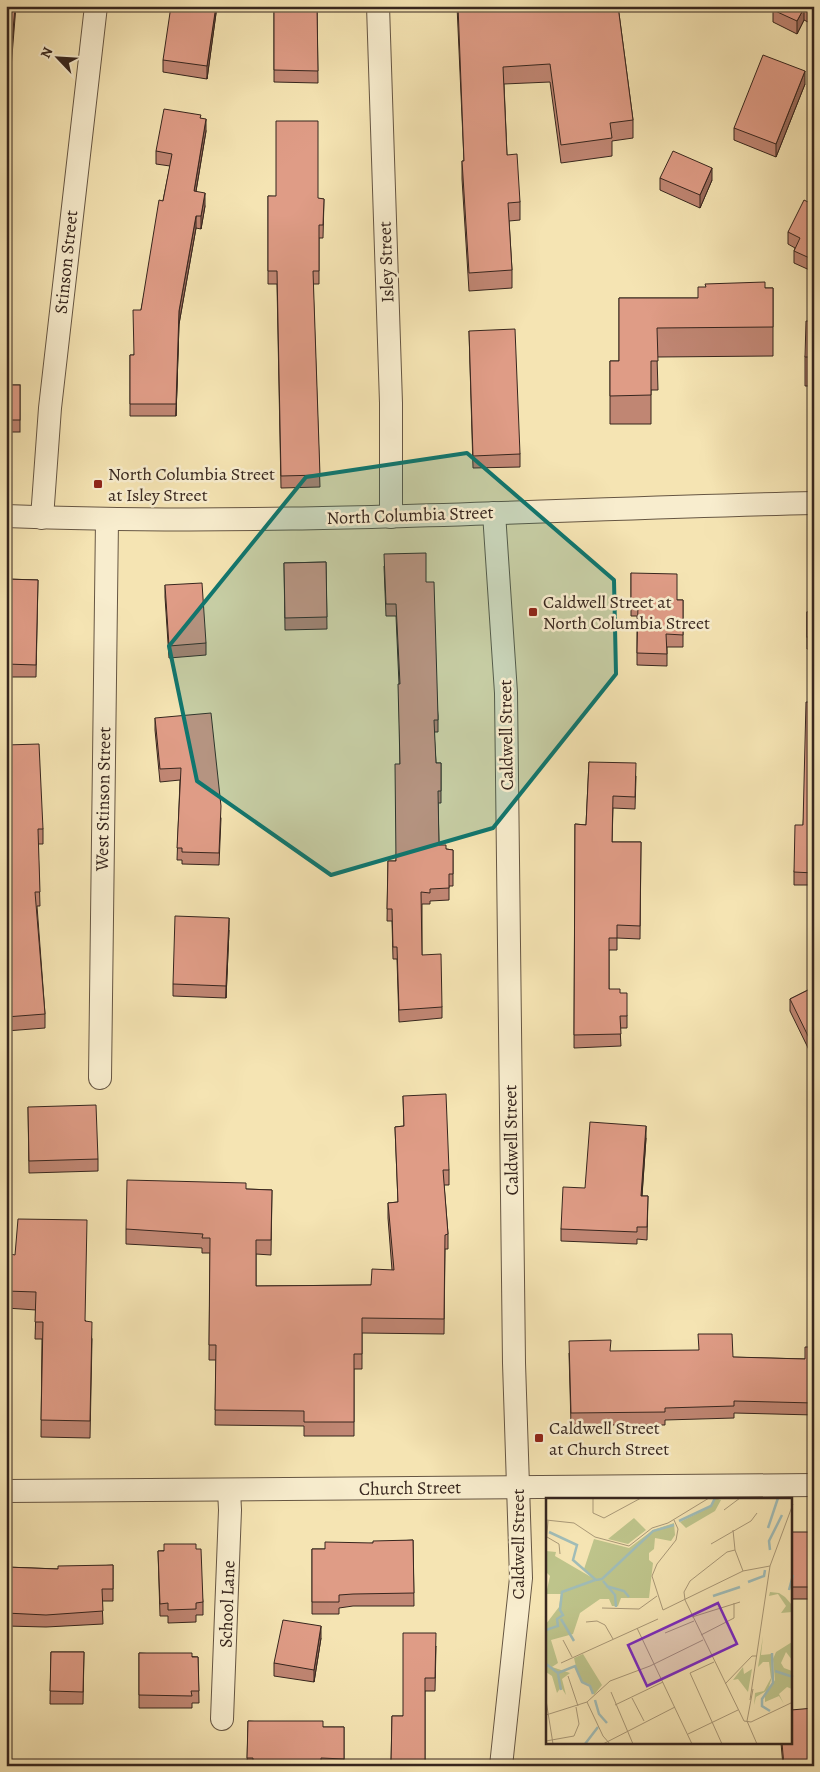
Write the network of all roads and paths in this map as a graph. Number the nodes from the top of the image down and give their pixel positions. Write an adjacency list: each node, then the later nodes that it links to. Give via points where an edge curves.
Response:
1 (96, 6): 7 (street, Stinson Street, via 50,408)
2 (378, 6): 6 (street, Isley Street, via 391,403)
3 (814, 503): 4 (street, North Columbia Street)
4 (494, 512): 6 (street, North Columbia Street); 11 (street, Caldwell Street, via 506,693)
5 (6, 516): 7 (street, North Columbia Street)
6 (391, 517): 8 (street, North Columbia Street)
7 (42, 518): 8 (street, North Columbia Street)
8 (107, 520): 9 (street, West Stinson Street)
9 (100, 1078)
10 (814, 1486): 11 (street, Church Street)
11 (518, 1488): 12 (street, Church Street); 15 (street, Caldwell Street, via 521,1578)
12 (229, 1490): 13 (street, Church Street); 14 (street, School Lane)
13 (6, 1491)
14 (222, 1719)
15 (501, 1766)

